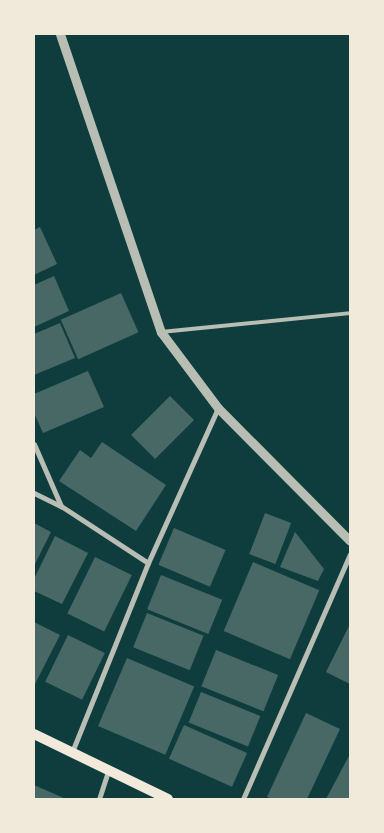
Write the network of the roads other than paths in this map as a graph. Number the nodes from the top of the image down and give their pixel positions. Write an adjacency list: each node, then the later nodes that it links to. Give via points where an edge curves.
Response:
1 (60, 34): 3 (street)
2 (350, 312): 3 (lane)
3 (161, 332): 4 (street)
4 (218, 408): 8 (street); 10 (street)
5 (34, 444): 7 (street)
6 (34, 494): 7 (street)
7 (61, 506): 10 (street)
8 (350, 541)
9 (350, 554): 16 (street)
10 (148, 563): 12 (street)
11 (34, 734): 12 (main road)
12 (72, 752): 13 (main road)
13 (108, 770): 14 (street); 15 (main road)
14 (100, 799)
15 (168, 799)
16 (243, 799)

